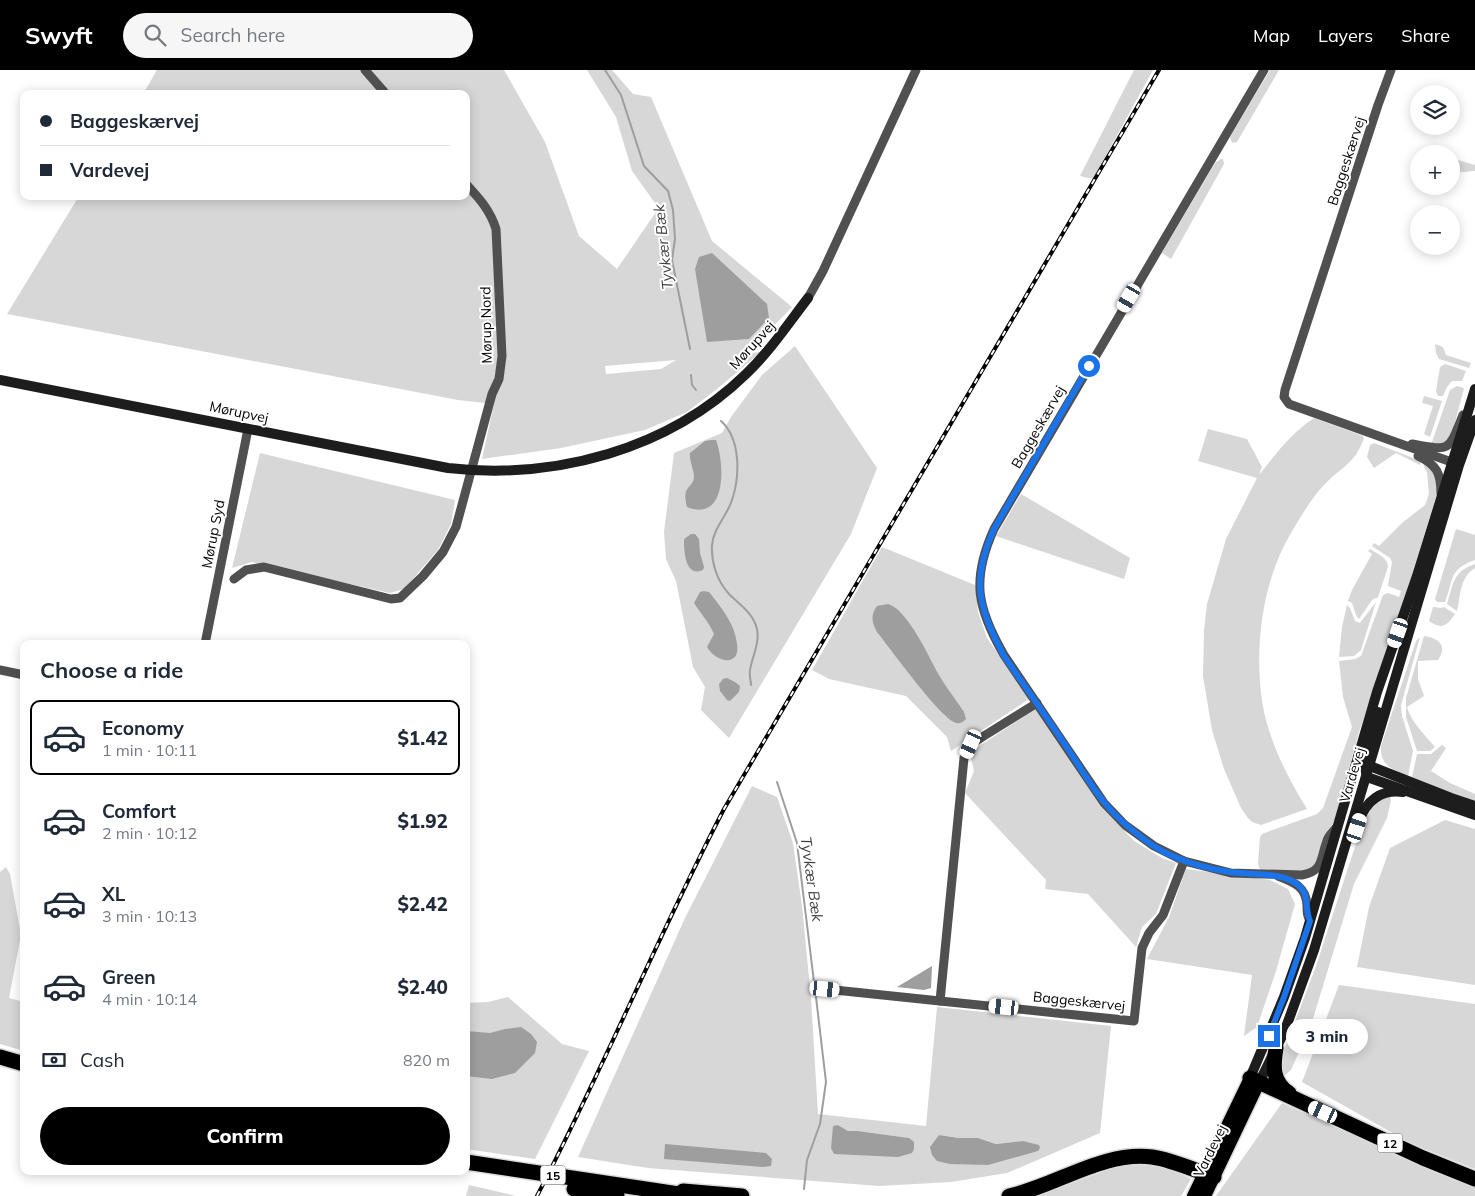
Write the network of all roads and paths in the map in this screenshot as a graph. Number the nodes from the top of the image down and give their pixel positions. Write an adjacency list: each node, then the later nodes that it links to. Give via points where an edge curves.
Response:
1 (365, 70): 5 (street)
2 (916, 70): 7 (street, Mørupvej)
3 (1264, 70): 23 (street, Baggeskærvej, via 1003,514 985,550 980,581 982,608 1004,656)
4 (1391, 70): 10 (street, Baggeskærvej, via 1285,390)
5 (382, 90)
6 (470, 188): 16 (street, Mørup Nord, via 485,205 496,229 502,356 500,379 492,394)
7 (808, 298): 16 (street, Mørupvej, via 773,346 745,375 689,418 648,439 571,464 517,470)
8 (0, 380): 12 (street, Mørupvej)
9 (1474, 393): 14 (street, Vardevej, via 1451,444); 15 (street, Vardevej)
10 (1287, 402): 13 (street, Vardevej)
11 (1475, 420): 15 (street, Vardevej)
12 (248, 429): 16 (street, Mørupvej, via 424,464); 20 (street, Mørup Syd)
13 (1385, 438): 14 (street, Vardevej); 15 (street, Vardevej); 17 (street, Vardevej, via 1436,468)
14 (1436, 449): 15 (street)
15 (1457, 460): 17 (street, Vardevej); 25 (street, Vardevej)
16 (472, 470): 18 (street, via 456,527 443,552 424,576 400,598 391,599 264,567 246,570)
17 (1441, 498): 19 (street, Vardevej)
18 (234, 579)
19 (1398, 633): 24 (street, Vardevej); 25 (street, via 1364,762)
20 (206, 640)
21 (0, 670): 22 (street)
22 (20, 674)
23 (1037, 703): 30 (street, Baggeskærvej, via 1104,803 1154,846); 35 (street, via 971,744 964,758)
24 (1354, 770): 25 (street); 29 (street, Vardevej)
25 (1367, 770): 26 (street); 27 (street); 32 (street, Vardevej)
26 (1420, 795): 28 (street); 32 (street, via 1388,792 1369,803 1362,812 1336,892)
27 (1475, 806)
28 (1475, 815)
29 (1337, 827): 31 (street, Baggeskærvej, via 1327,839 1317,870 1302,875); 33 (street, Vardevej)
30 (1184, 861): 31 (street, Baggeskærvej, via 1231,872); 35 (street, Baggeskærvej, via 1163,915 1142,948 1134,1021)
31 (1275, 875): 33 (street, Baggeskærvej, via 1302,889)
32 (1330, 898): 36 (street, Vardevej, via 1314,950)
33 (1310, 921): 39 (street, Vardevej)
34 (825, 989): 35 (street, Baggeskærvej)
35 (940, 1001)
36 (1276, 1048): 39 (street, Vardevej); 40 (highway, via 1273,1063 1277,1081 1282,1089)
37 (0, 1057): 38 (highway)
38 (20, 1063)
39 (1254, 1081): 40 (highway, 12); 43 (main road, Vardevej)
40 (1307, 1104): 44 (highway, 12)
41 (470, 1163): 45 (highway, 15)
42 (470, 1172): 46 (highway, 15)
43 (1209, 1175): 49 (highway, via 1169,1160 1129,1158 1098,1165); 50 (main road, Vardevej); 51 (main road, Vardevej)
44 (1475, 1179)
45 (640, 1189): 47 (highway, 15); 48 (highway)
46 (612, 1196)
47 (692, 1196)
48 (742, 1196)
49 (1009, 1196)
50 (1193, 1196)
51 (1205, 1196)

